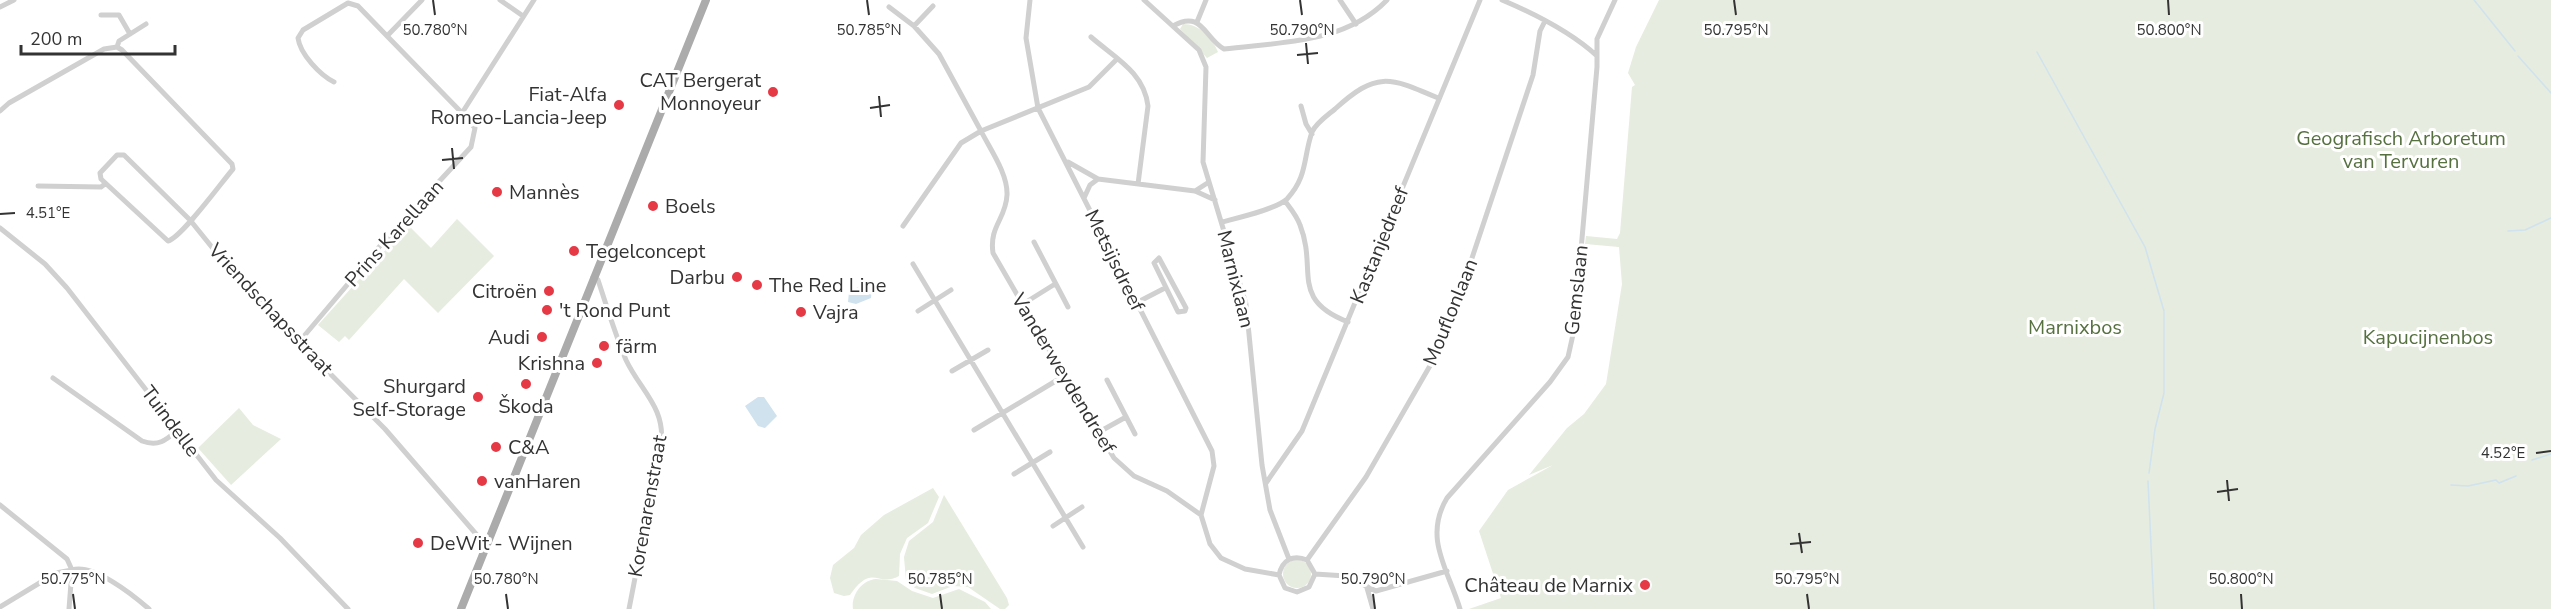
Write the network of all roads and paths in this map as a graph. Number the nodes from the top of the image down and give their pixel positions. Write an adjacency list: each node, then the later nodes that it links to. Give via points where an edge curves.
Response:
1 (14, 0): 16 (street)
2 (422, 0): 26 (street)
3 (500, 0): 18 (street)
4 (534, 0): 18 (street)
5 (705, 0): 55 (main road)
6 (1030, 0): 34 (street, Metsijsdreef, via 1026,38)
7 (1144, 0): 23 (street, Marnixlaan)
8 (1206, 0): 20 (street)
9 (1340, 0): 22 (street)
10 (1387, 0): 22 (street)
11 (1480, 0): 32 (street, Kastanjedreef)
12 (1502, 0): 19 (street)
13 (1615, 0): 29 (street, Gemslaan, via 1597,39)
14 (933, 6): 24 (street)
15 (889, 7): 24 (street, Vanderweydendreef)
16 (0, 8)
17 (101, 15): 25 (street, via 119,15)
18 (523, 16): 36 (street)
19 (1545, 21): 29 (street); 90 (street, Mouflonlaan, via 1533,75 1450,324 1365,477)
20 (1197, 22): 22 (street, via 1224,49 1331,35); 23 (street)
21 (146, 24): 25 (street)
22 (1356, 24)
23 (1173, 26): 41 (street, Marnixlaan, via 1198,50 1206,68 1202,150)
24 (914, 27): 37 (street, Vanderweydendreef, via 939,54)
25 (130, 34): 28 (street)
26 (387, 36): 31 (street, via 358,6 348,3 303,30 298,38 301,48); 36 (street)
27 (1091, 37): 30 (street)
28 (117, 47): 35 (street, via 104,49); 49 (street, via 233,166)
29 (1597, 56): 92 (street, Gemslaan, via 1574,330 1568,357 1438,513 1435,527)
30 (1117, 59): 34 (street, via 1089,87); 43 (street, via 1136,74 1146,94 1148,106)
31 (334, 82)
32 (1437, 98): 38 (street, via 1406,84 1379,80 1360,88 1340,104); 64 (street, Kastanjedreef)
33 (1301, 106): 38 (street)
34 (1038, 108): 37 (street); 39 (street, Metsijsdreef)
35 (0, 111)
36 (462, 112): 65 (street, Prins Karellaan, via 475,128 471,147)
37 (981, 130): 51 (street, via 961,143); 61 (street, Vanderweydendreef, via 1006,183 1007,195 992,235 993,253)
38 (1312, 134): 48 (street, via 1303,174)
39 (1067, 161): 40 (street); 46 (street, Metsijsdreef)
40 (1098, 179): 43 (street); 46 (street)
41 (1209, 182): 45 (street); 47 (street, Marnixlaan)
42 (105, 184): 44 (street); 49 (street, via 165,240 172,240); 49 (street, Vriendschapsstraat, via 99,176 117,155 124,155)
43 (1138, 184): 45 (street)
44 (38, 186)
45 (1195, 191): 47 (street)
46 (1084, 198): 60 (street, Metsijsdreef)
47 (1215, 200): 50 (street, Marnixlaan)
48 (1285, 201): 50 (street); 64 (street, via 1304,236 1312,296 1318,306)
49 (190, 220): 65 (street, Vriendschapsstraat, via 236,277)
50 (1222, 222): 81 (street, Marnixlaan, via 1246,304)
51 (903, 226)
52 (0, 228): 74 (street, Tuindelle, via 45,264 67,288)
53 (1034, 242): 56 (street)
54 (913, 264): 59 (street)
55 (593, 277): 87 (main road); 101 (street, Korenarenstraat, via 598,280 627,360 662,423)
56 (1055, 284): 61 (street); 62 (street)
57 (1165, 288): 57 (street, via 1178,312 1185,310 1159,258 1154,263); 60 (street)
58 (951, 290): 59 (street)
59 (935, 300): 63 (street); 67 (street)
60 (1136, 303): 84 (street, Metsijsdreef, via 1215,459)
61 (1023, 304): 69 (street, Vanderweydendreef)
62 (1068, 308)
63 (918, 311)
64 (1348, 322): 81 (street, Kastanjedreef, via 1302,430)
65 (299, 342): 87 (street, Vriendschapsstraat, via 385,429)
66 (988, 350): 67 (street)
67 (971, 360): 68 (street); 72 (street)
68 (952, 371)
69 (1064, 376): 72 (street); 76 (street, Vanderweydendreef)
70 (53, 378): 74 (street, via 142,441 161,444)
71 (1107, 380): 73 (street)
72 (1003, 413): 75 (street); 79 (street)
73 (1126, 417): 76 (street); 77 (street)
74 (179, 429): 99 (street, Tuindelle, via 216,480 280,538)
75 (974, 430)
76 (1099, 432): 84 (street, Vanderweydendreef, via 1124,469 1167,491)
77 (1135, 434)
78 (1050, 452): 79 (street)
79 (1032, 462): 80 (street); 85 (street)
80 (1014, 474)
81 (1266, 483): 89 (street, Marnixlaan, via 1270,510)
82 (0, 506): 91 (street, via 67,559)
83 (1082, 507): 85 (street)
84 (1201, 515): 94 (street, via 1210,544 1221,558 1245,569)
85 (1066, 517): 86 (street); 88 (street)
86 (1053, 526)
87 (487, 544): 100 (main road)
88 (1083, 547)
89 (1289, 559): 90 (street); 94 (street)
90 (1307, 560): 93 (street)
91 (72, 570): 96 (street, via 56,573); 97 (street); 98 (street, via 88,569)
92 (1447, 571): 95 (street, via 1382,591); 103 (street, Gemslaan)
93 (1315, 574): 94 (street, via 1309,587 1297,592 1285,588); 95 (street, via 1339,574)
94 (1279, 575)
95 (1367, 588): 102 (street)
96 (0, 607)
97 (69, 609)
98 (149, 609)
99 (348, 609)
100 (461, 609)
101 (629, 609)
102 (1373, 609)
103 (1460, 609)

